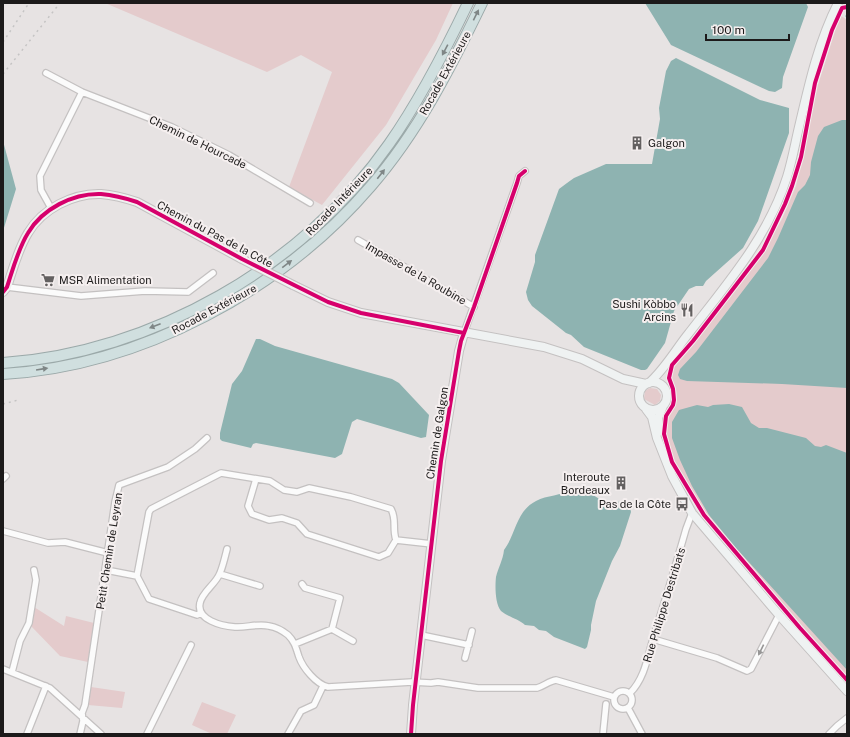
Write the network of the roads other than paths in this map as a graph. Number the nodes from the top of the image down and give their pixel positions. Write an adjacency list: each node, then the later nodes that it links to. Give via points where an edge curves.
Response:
1 (468, 3): 14 (highway, Rocade Intérieure, one-way to 14, via 432,75 389,145 362,179 325,218 275,260 219,297 172,320 122,339 66,354)
2 (482, 3): 16 (highway, Rocade Extérieure, one-way to 2, via 68,365 125,349 175,331 257,286 312,246 371,186 416,127)
3 (838, 4): 15 (main road, via 813,66 788,176 780,198 742,265)
4 (46, 73): 5 (street, Chemin de Hourcade)
5 (82, 92): 7 (street, Chemin de Hourcade, via 172,127 229,155); 8 (street, via 40,176 41,190)
6 (525, 170): 12 (street, Chemin de Galgon, via 517,183)
7 (310, 203)
8 (51, 208): 11 (main road, Chemin du Pas de la Côte, via 27,234); 13 (main road, Chemin du Pas de la Côte, bridge, via 73,198 99,194 118,196 137,202 328,302 361,314)
9 (358, 240): 12 (street, Impasse de la Roubine)
10 (213, 273): 11 (street, via 188,292 145,291 81,296)
11 (5, 290)
12 (474, 307): 13 (street, Chemin de Galgon)
13 (464, 333): 17 (main road, Chemin du Pas de la Côte, via 544,347 582,360); 29 (main road, Chemin de Galgon, via 441,461)
14 (3, 363)
15 (665, 365): 18 (main road); 19 (main road, via 662,376)
16 (3, 374)
17 (623, 379): 18 (main road, Chemin du Pas de la Côte); 20 (main road, Chemin du Pas de la Côte)
18 (648, 383): 19 (main road, via 660,384); 20 (main road, via 642,388)
19 (665, 389): 21 (main road, via 667,398)
20 (639, 396): 22 (main road, via 641,404)
21 (663, 406): 22 (main road, via 655,410); 24 (main road, via 658,418)
22 (646, 408): 24 (main road, via 652,417)
23 (207, 438): 31 (street, Petit Chemin de Leyran, via 168,466 119,485)
24 (660, 447): 26 (main road)
25 (256, 479): 28 (street, via 270,481 284,490 297,492 309,488 391,509 395,516 393,531); 28 (street, via 248,506 252,514 269,520 282,518 297,523 307,534 379,557 388,553); 35 (street, via 220,473 151,509)
26 (692, 513): 39 (main road); 43 (street, Rue Philippe Destribats)
27 (3, 531): 31 (street, via 48,543 65,542)
28 (396, 540): 29 (street)
29 (432, 544): 42 (main road, Chemin de Galgon)
30 (227, 549): 34 (street)
31 (108, 553): 33 (street, Petit Chemin de Leyran)
32 (34, 570): 50 (street, via 36,580 29,622 20,641)
33 (106, 570): 35 (street); 59 (street, Petit Chemin de Leyran)
34 (220, 574): 37 (street); 38 (street, via 201,599)
35 (137, 576): 38 (street, via 149,599 197,615)
36 (302, 584): 40 (street, via 305,588 340,598)
37 (260, 586)
38 (201, 613): 45 (street, via 208,620 230,626 269,626 288,635)
39 (779, 615): 43 (street, one-way to 43, via 751,669 747,671 717,658); 54 (main road)
40 (332, 629): 44 (street); 45 (street)
41 (472, 631): 47 (street)
42 (421, 635): 47 (street); 51 (main road, Chemin de Galgon)
43 (653, 639): 55 (street, Rue Philippe Destribats, via 642,678)
44 (353, 641)
45 (295, 644): 53 (street, via 302,662)
46 (191, 645): 64 (street)
47 (468, 645): 48 (street)
48 (465, 658)
49 (3, 669): 50 (street)
50 (12, 672): 52 (street)
51 (416, 682): 53 (street); 56 (street, via 445,682 478,688 532,688 556,680); 66 (main road, Chemin de Galgon)
52 (46, 686): 59 (street); 61 (street)
53 (323, 686): 65 (street, via 314,705 301,711)
54 (847, 692)
55 (630, 693): 56 (street, via 621,690); 58 (street, via 633,701)
56 (614, 697): 58 (street, via 616,706 621,709)
57 (606, 704): 67 (street)
58 (628, 708): 68 (street)
59 (83, 717): 62 (street, Petit Chemin de Leyran); 63 (street)
60 (847, 718): 69 (street)
61 (28, 734)
62 (80, 734)
63 (101, 734)
64 (147, 734)
65 (288, 734)
66 (411, 734)
67 (603, 734)
68 (642, 734)
69 (829, 734)

